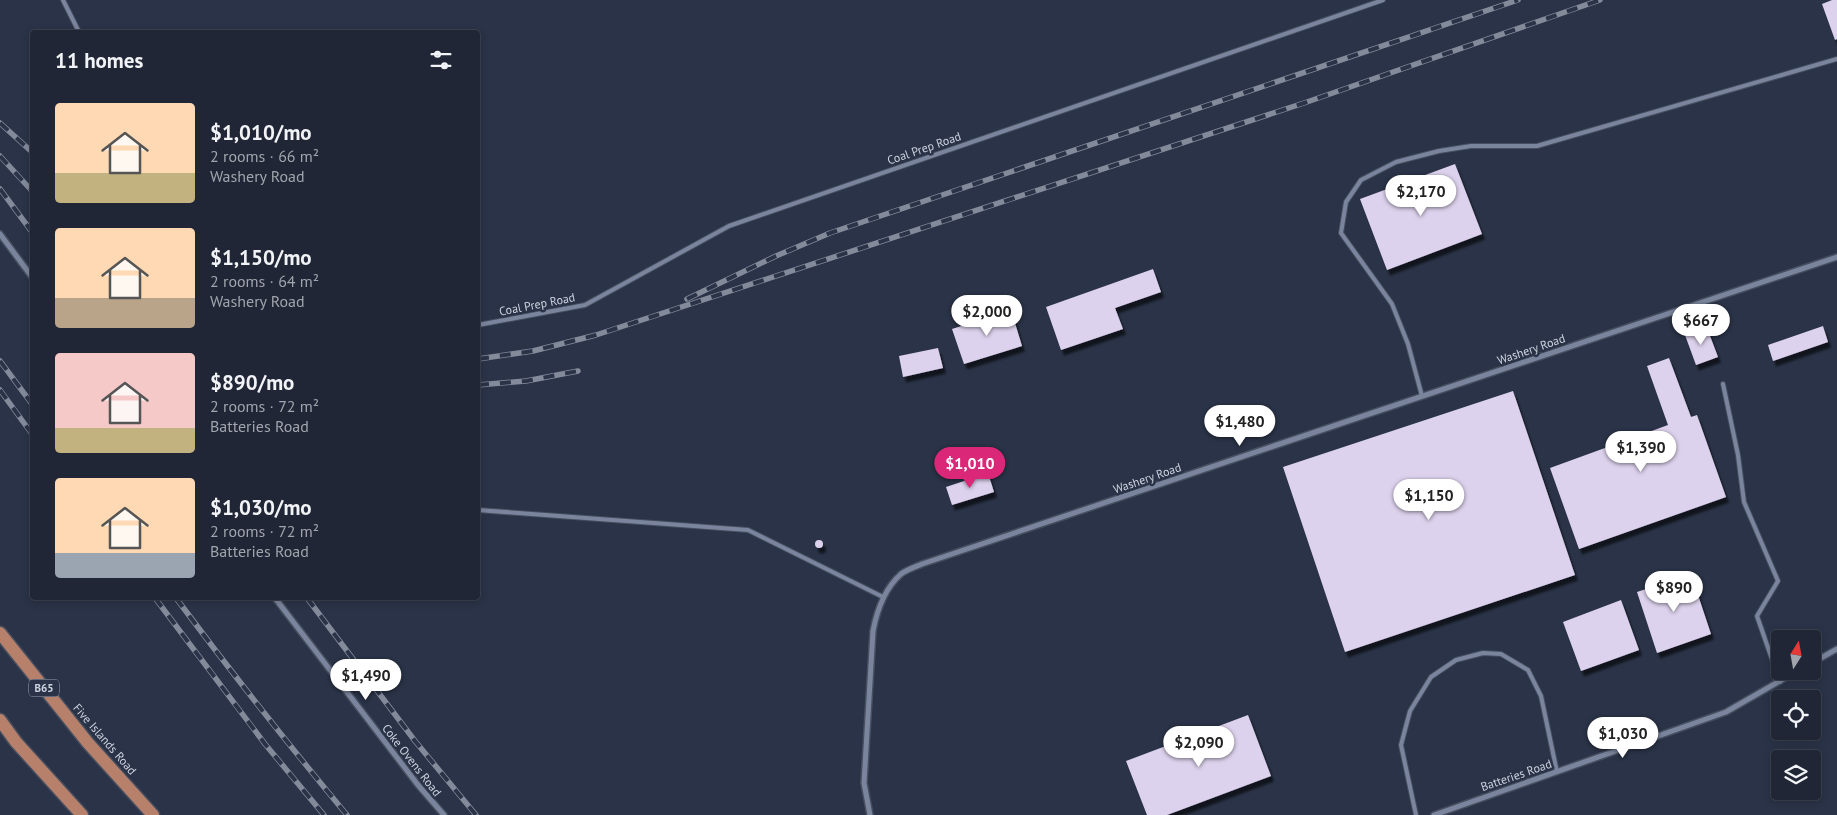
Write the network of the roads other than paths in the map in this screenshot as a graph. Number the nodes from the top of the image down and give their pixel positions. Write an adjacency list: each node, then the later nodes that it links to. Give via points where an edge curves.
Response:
1 (63, 0): 3 (lane)
2 (1383, 0): 8 (lane, Coal Prep Road, via 728,226 584,304)
3 (78, 30)
4 (1837, 59): 10 (lane, via 1537,146 1471,146 1439,151 1396,162 1361,180 1346,202 1341,233 1392,304 1408,344)
5 (0, 234): 7 (street)
6 (1837, 257): 10 (street, Washery Road)
7 (30, 274)
8 (480, 325)
9 (1723, 384): 18 (lane, via 1744,502 1778,581 1757,616)
10 (1422, 396): 12 (street, Washery Road, via 922,564 902,574)
11 (480, 510): 12 (lane, via 748,530)
12 (883, 597): 24 (street, Washery Road, via 873,630 864,783)
13 (277, 600): 23 (street, Coke Ovens Road)
14 (0, 633): 22 (main road, Five Islands Road / B65, via 88,743)
15 (1837, 648): 16 (street)
16 (1821, 658)
17 (1783, 680): 18 (street, Batteries Road)
18 (1780, 682): 20 (street, Batteries Road, via 1726,712)
19 (0, 720): 21 (main road)
20 (1557, 772): 25 (lane, via 1541,696 1528,670 1502,654 1482,653 1456,660 1431,677 1410,711 1401,745); 26 (street, Batteries Road)
21 (82, 815)
22 (153, 815)
23 (444, 815)
24 (870, 815)
25 (1416, 815)
26 (1434, 815)

